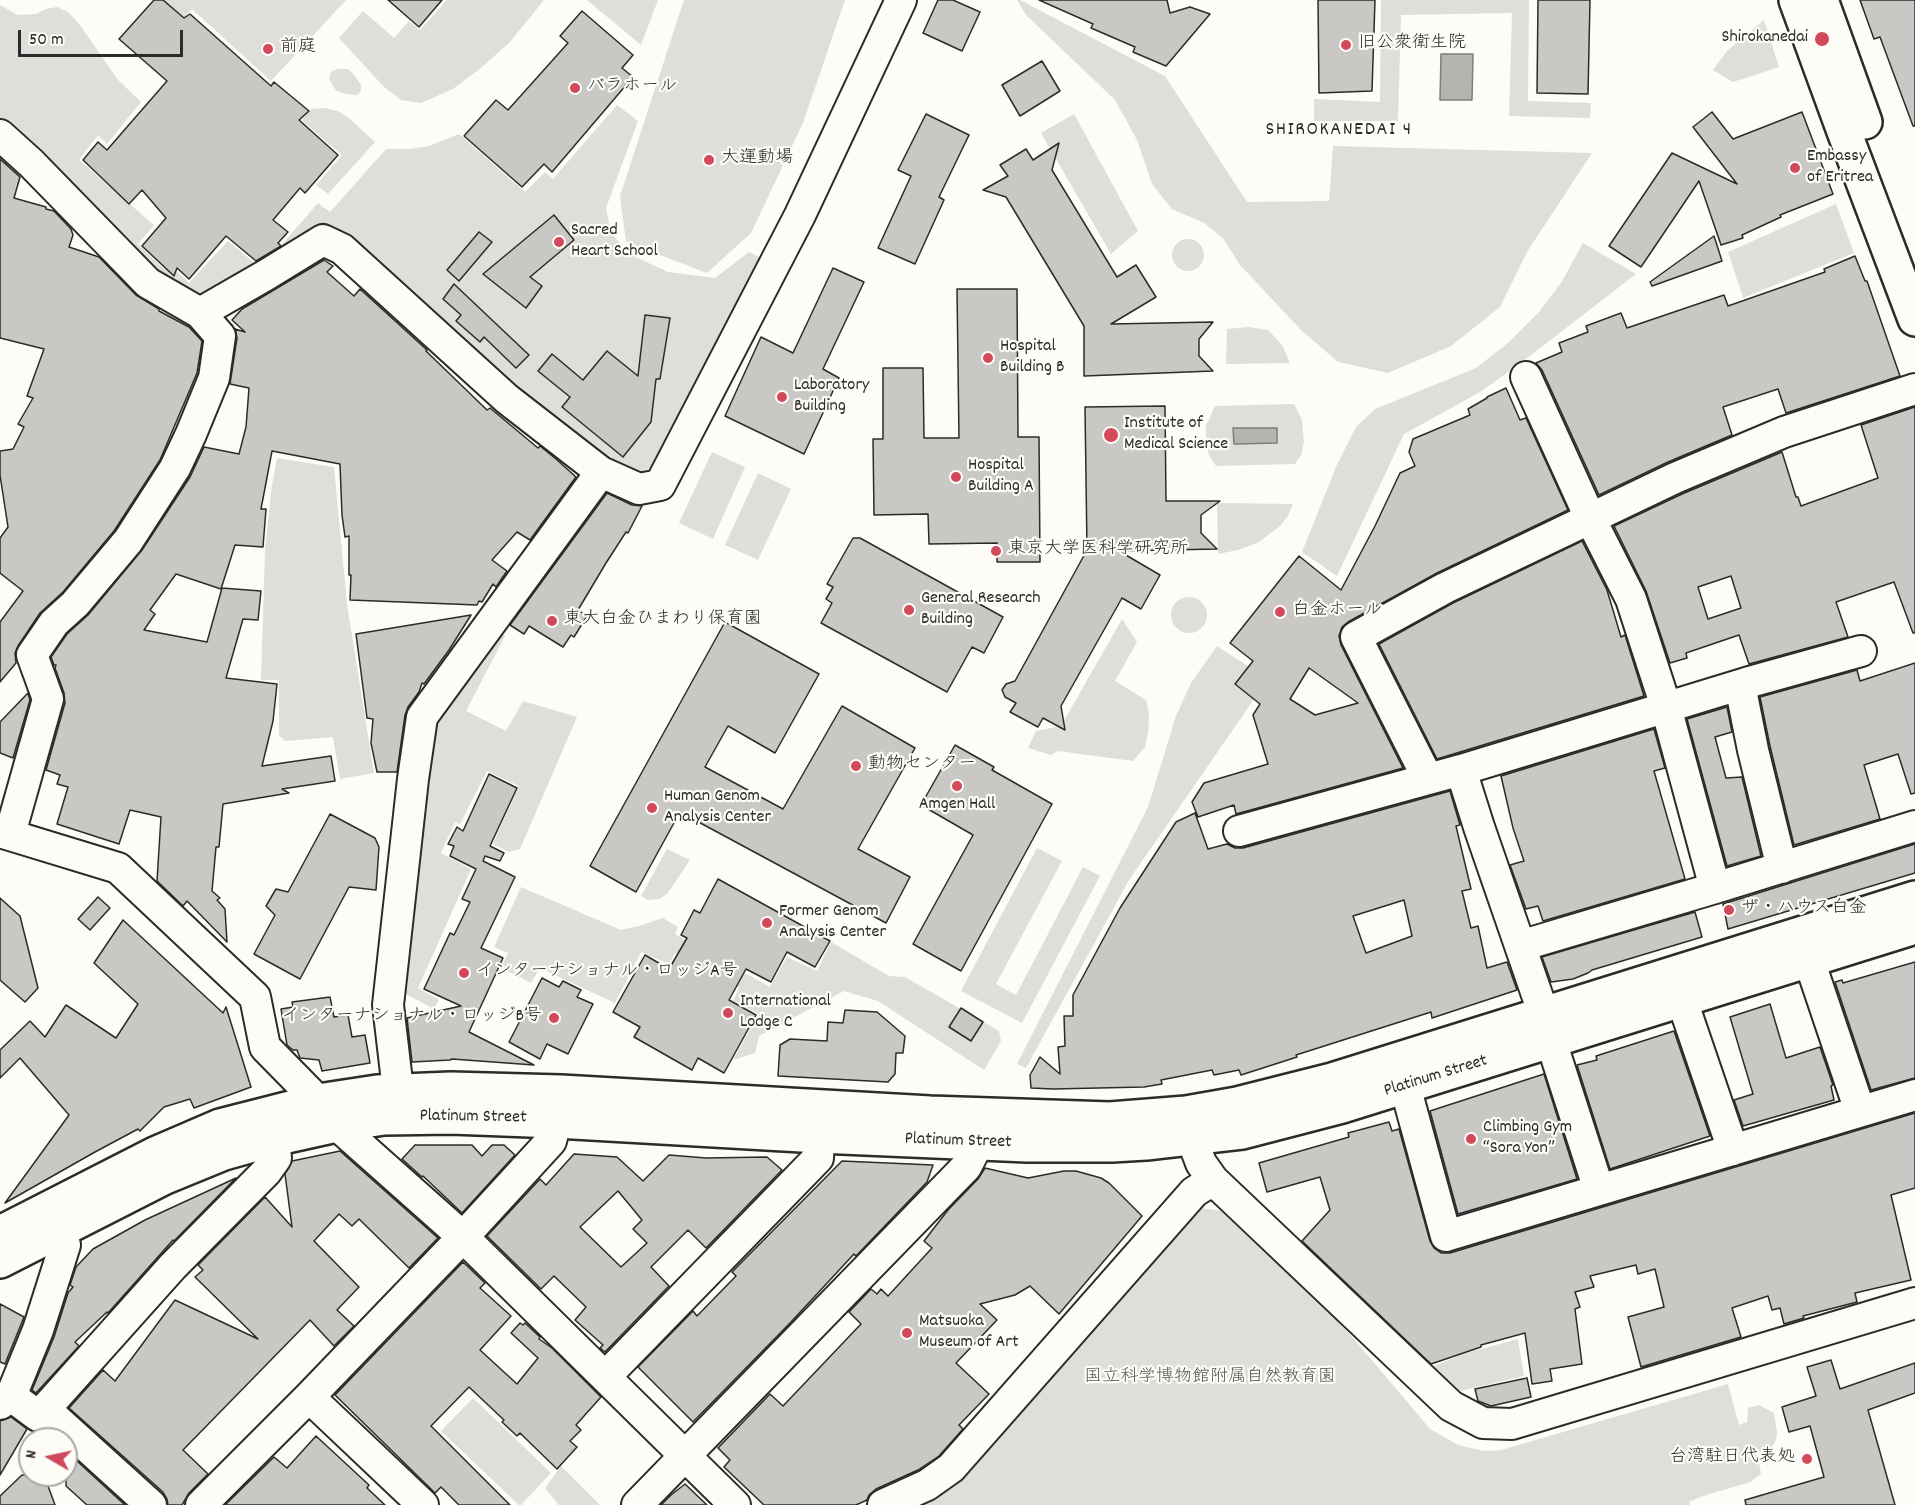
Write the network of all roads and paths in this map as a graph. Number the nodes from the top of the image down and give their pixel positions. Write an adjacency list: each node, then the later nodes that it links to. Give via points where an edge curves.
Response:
1 (901, 0): 11 (street, via 800,215 660,485 639,489)
2 (1796, 0): 4 (main road)
3 (1821, 0): 4 (main road)
4 (1831, 61): 6 (main road); 8 (main road)
5 (0, 135): 7 (street, via 148,283)
6 (1915, 262)
7 (200, 313): 11 (street, via 323,240 342,249 507,399); 20 (street, via 220,336 214,378 175,468 128,542 54,623 32,655 48,699)
8 (1915, 319)
9 (1526, 377): 12 (street)
10 (1915, 389): 12 (street, via 1784,432 1675,478)
11 (600, 472): 31 (street, via 422,717 388,1005)
12 (1591, 520): 15 (street, via 1631,599); 17 (street, via 1445,588 1356,637)
13 (1861, 651): 14 (street)
14 (1746, 683): 15 (street); 21 (street, via 1742,695)
15 (1666, 707): 16 (street); 22 (street)
16 (1461, 770): 17 (street); 25 (street)
17 (1428, 779): 19 (street)
18 (1915, 826): 21 (street)
19 (1239, 831)
20 (5, 833): 33 (street, via 118,868 255,997 265,1047)
21 (1782, 868): 22 (street)
22 (1714, 888): 25 (street)
23 (1915, 898): 27 (main road, Platinum Street)
24 (1915, 927): 26 (main road, Platinum Street)
25 (1520, 946): 28 (street)
26 (1809, 960): 27 (main road, Platinum Street); 32 (street)
27 (1677, 987): 28 (main road, Platinum Street); 39 (street)
28 (1547, 1028): 29 (main road, Platinum Street); 35 (main road, Platinum Street, via 1237,1104); 41 (street)
29 (1405, 1086): 35 (main road, Platinum Street, via 1242,1132); 41 (street, via 1446,1236)
30 (1915, 1095): 32 (street)
31 (402, 1103): 33 (main road, Platinum Street, via 384,1118); 34 (main road, Platinum Street); 36 (main road, Platinum Street, via 451,1089 561,1092)
32 (1860, 1111): 39 (street)
33 (327, 1113): 38 (main road, Platinum Street); 43 (main road, Platinum Street, via 220,1126 155,1154); 44 (street)
34 (556, 1120): 37 (main road, Platinum Street); 44 (street, via 551,1142)
35 (1189, 1126): 36 (main road, Platinum Street, via 1112,1145); 40 (street, via 1201,1163)
36 (979, 1129): 37 (main road, Platinum Street); 51 (street, via 966,1167)
37 (819, 1136): 47 (street, via 818,1158)
38 (274, 1139): 42 (main road, Platinum Street, via 224,1153 163,1178); 50 (street, via 276,1158 266,1172 173,1266)
39 (1733, 1150): 41 (street)
40 (1213, 1180): 46 (street, via 1450,1406 1483,1423 1512,1424); 57 (street, via 1194,1192 951,1468 927,1485)
41 (1599, 1190)
42 (61, 1230): 45 (main road, Platinum Street); 49 (street, via 65,1245 38,1330)
43 (0, 1233)
44 (464, 1236): 47 (street); 48 (street)
45 (0, 1261)
46 (1915, 1303)
47 (606, 1376): 51 (street)
48 (309, 1397): 53 (street); 54 (street)
49 (6, 1400): 50 (street, via 38,1416)
50 (45, 1409): 52 (street)
51 (685, 1455): 55 (street); 56 (street)
52 (151, 1505)
53 (201, 1505)
54 (423, 1505)
55 (636, 1505)
56 (735, 1505)
57 (883, 1505)

